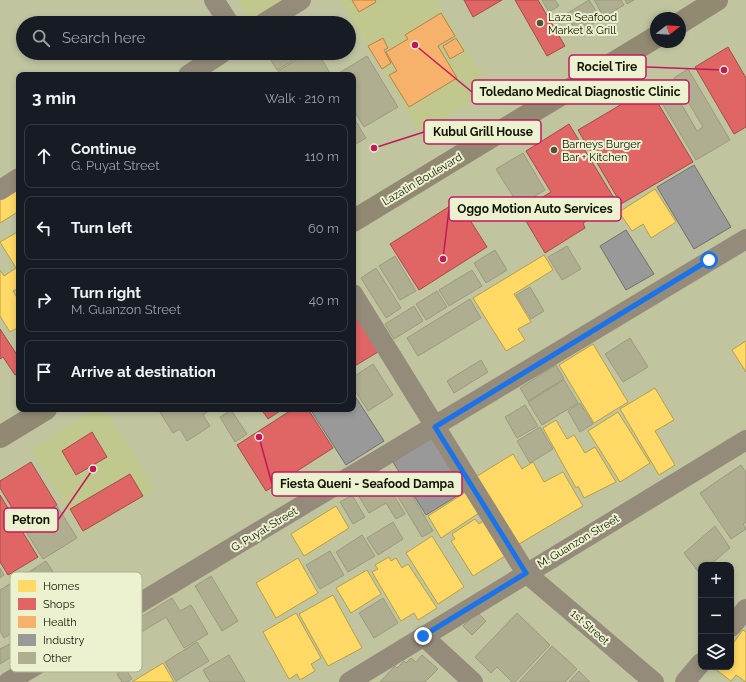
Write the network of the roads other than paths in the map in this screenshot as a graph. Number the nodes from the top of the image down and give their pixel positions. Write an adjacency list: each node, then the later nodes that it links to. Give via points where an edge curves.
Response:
1 (214, 0): 4 (street)
2 (301, 0): 5 (street)
3 (717, 0): 6 (main road)
4 (224, 16)
5 (275, 16)
6 (686, 19)
7 (650, 41): 12 (main road, Lazatin Boulevard)
8 (219, 62): 9 (street)
9 (195, 72)
10 (16, 180): 11 (street)
11 (0, 190)
12 (356, 219)
13 (746, 239): 16 (street, G. Puyat Street)
14 (356, 299): 16 (street, 1st Street)
15 (41, 412): 17 (main road)
16 (435, 427): 19 (street, 1st Street); 20 (street, G. Puyat Street)
17 (0, 437)
18 (746, 440): 19 (street, M. Guanzon Street)
19 (526, 573): 23 (street, M. Guanzon Street); 29 (street, 1st Street)
20 (142, 602)
21 (746, 610): 22 (street)
22 (734, 624)
23 (423, 636): 27 (street, M. Guanzon Street); 28 (street)
24 (698, 667): 30 (street)
25 (25, 672): 26 (street, G. Puyat Street)
26 (8, 682)
27 (349, 682)
28 (473, 682)
29 (654, 682)
30 (685, 682)

